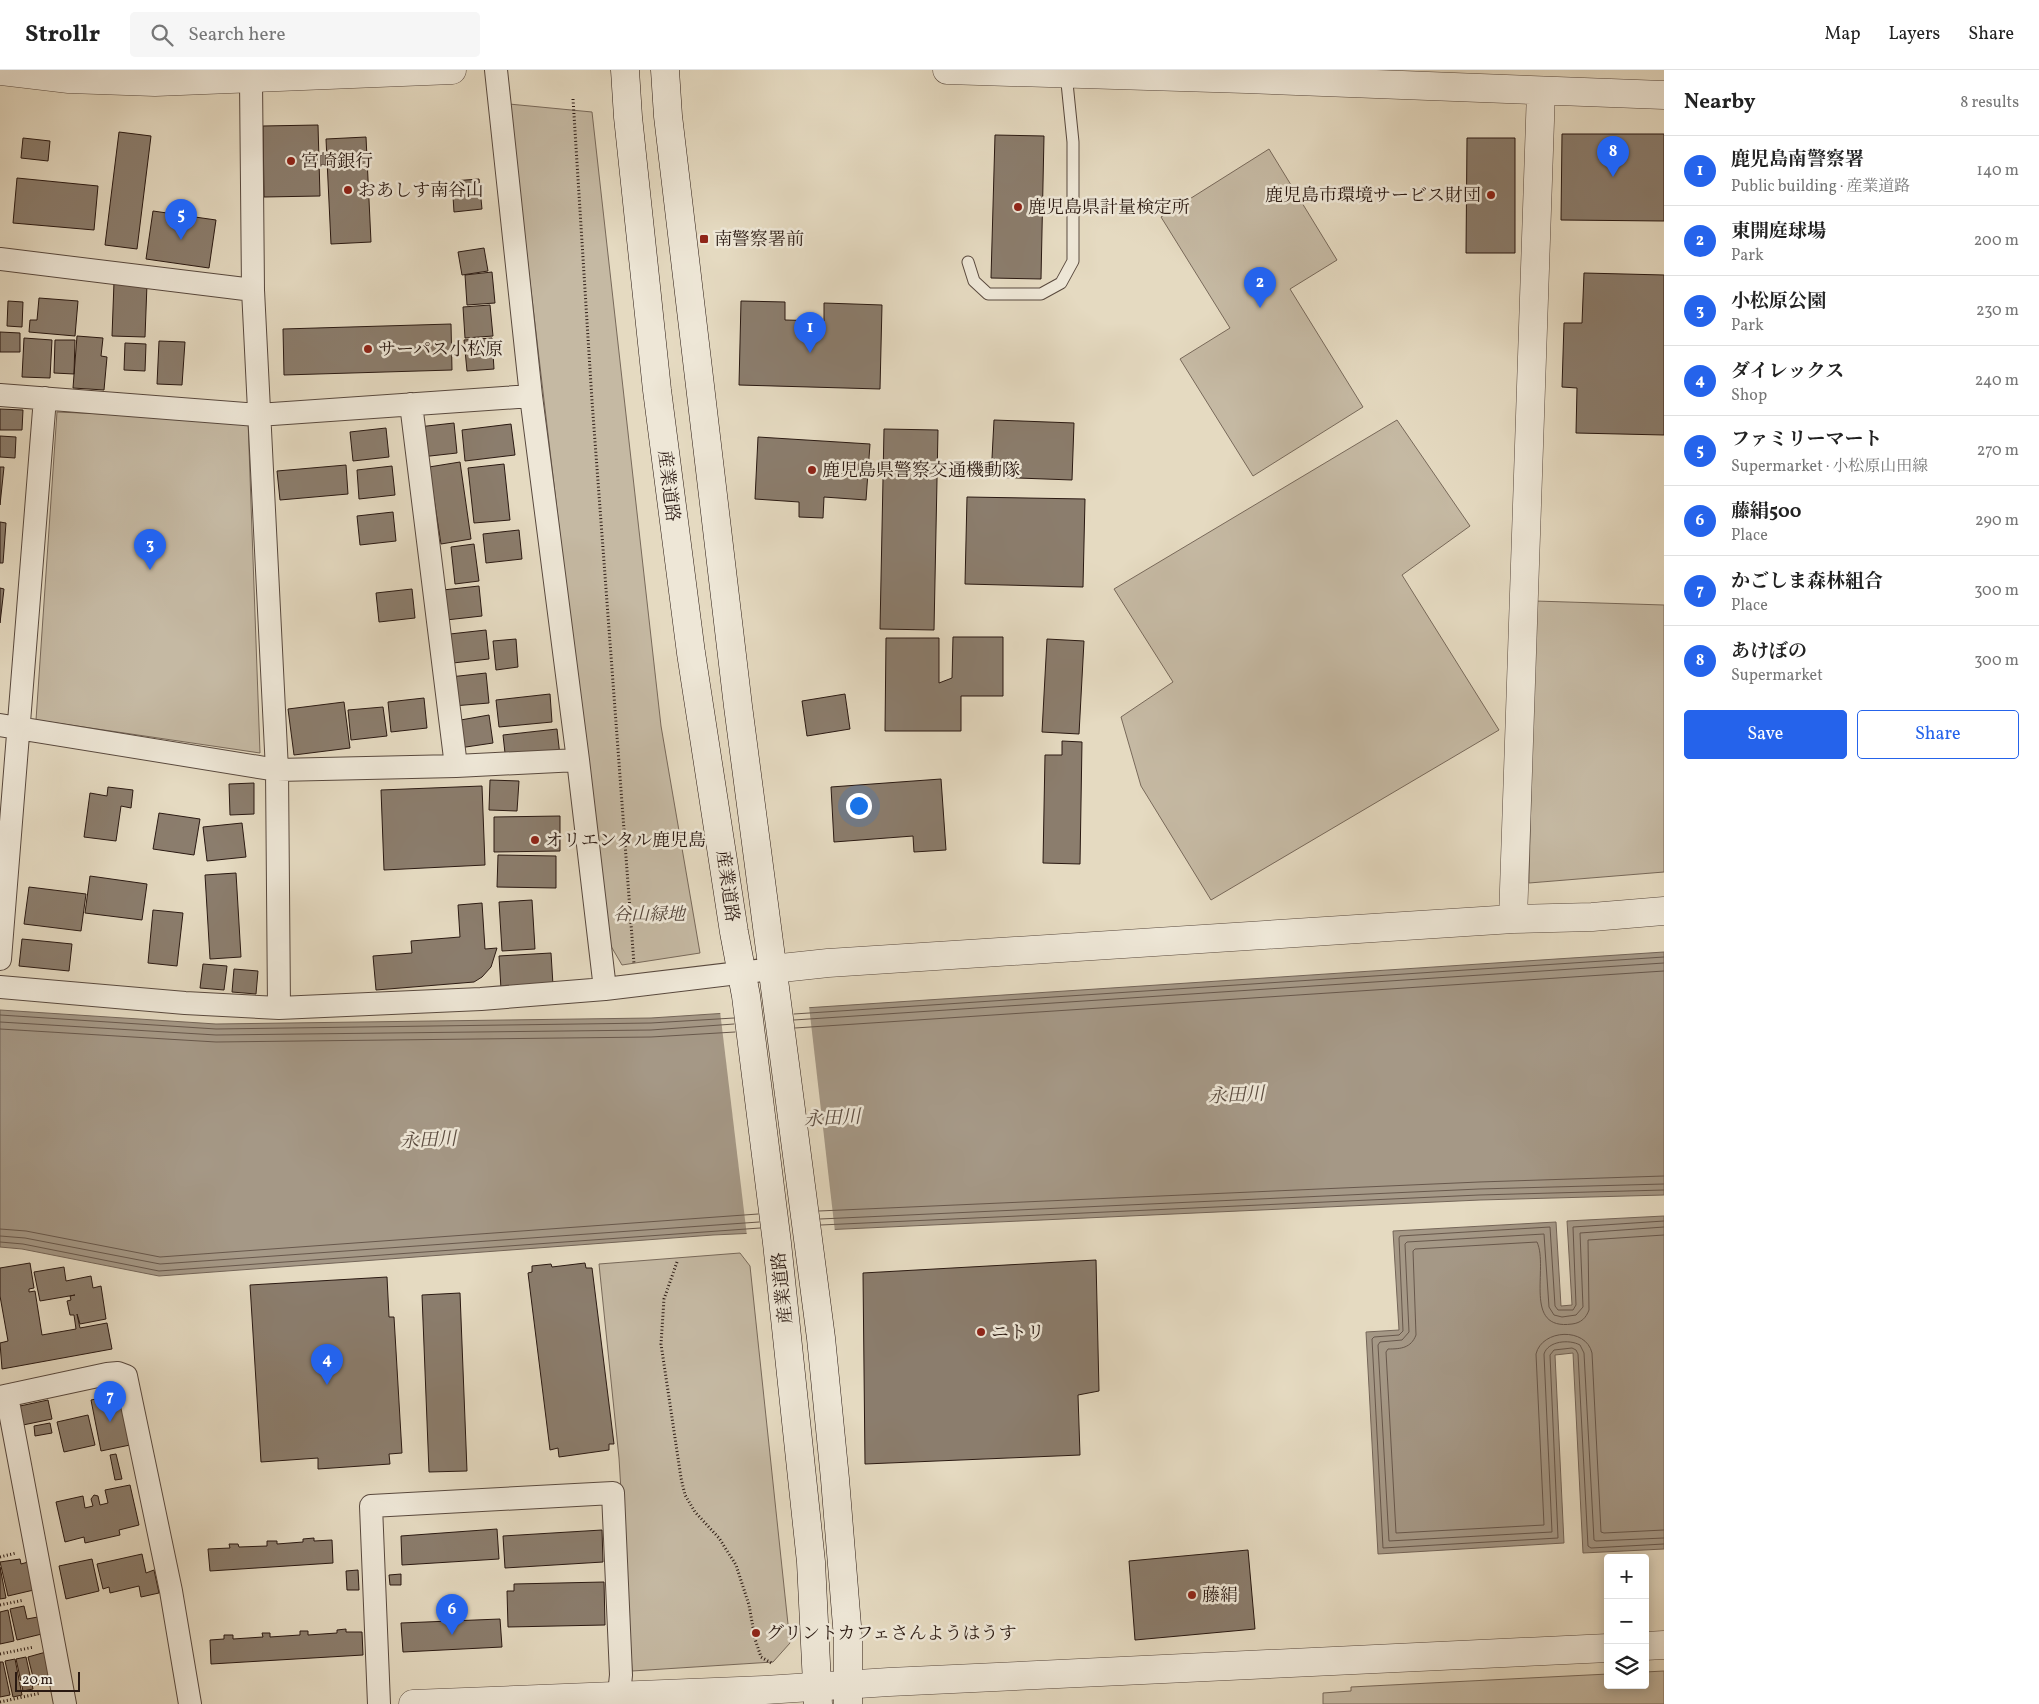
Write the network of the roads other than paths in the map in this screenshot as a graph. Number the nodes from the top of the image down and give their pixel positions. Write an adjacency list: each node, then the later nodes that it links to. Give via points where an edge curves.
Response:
1 (452, 70): 9 (street)
2 (496, 70): 17 (street)
3 (625, 70): 29 (street, 産業道路, via 660,419 691,654)
4 (666, 70): 28 (street, 産業道路, via 668,116)
5 (947, 70): 7 (street)
6 (0, 71): 9 (street, via 69,79 126,81)
7 (997, 71): 8 (street)
8 (1066, 73): 10 (street); 14 (lane, via 1073,142 1073,261 1061,284 1041,294 988,294 974,281)
9 (251, 75): 15 (street)
10 (1379, 77): 11 (street)
11 (1540, 91): 12 (street); 26 (street)
12 (1664, 95)
13 (0, 260): 15 (street)
14 (968, 262)
15 (253, 290): 20 (street)
16 (0, 396): 18 (street)
17 (531, 396): 19 (street); 22 (street)
18 (45, 398): 20 (street); 21 (street)
19 (411, 404): 20 (street); 23 (street)
20 (258, 415): 24 (street)
21 (9, 727): 24 (street); 27 (street)
22 (578, 760): 23 (street); 31 (street)
23 (456, 766): 24 (street)
24 (277, 770): 32 (street)
25 (1664, 911): 26 (street)
26 (1513, 919): 28 (street)
27 (0, 959)
28 (772, 969): 29 (street); 37 (street, 産業道路, via 809,1242 835,1479 848,1638)
29 (744, 984): 31 (street); 38 (street, 産業道路, via 777,1244 810,1552)
30 (0, 987): 32 (street)
31 (605, 989): 32 (street, via 481,999)
32 (279, 1008)
33 (3, 1397): 39 (street); 41 (street, via 107,1374 126,1376 171,1591)
34 (1649, 1646): 35 (street)
35 (1664, 1646)
36 (1604, 1648): 37 (street)
37 (848, 1694): 38 (street)
38 (819, 1695): 40 (street)
39 (64, 1696)
40 (618, 1700): 42 (street, via 621,1675 613,1493 371,1506); 43 (street)
41 (190, 1704)
42 (379, 1704)
43 (413, 1704)

